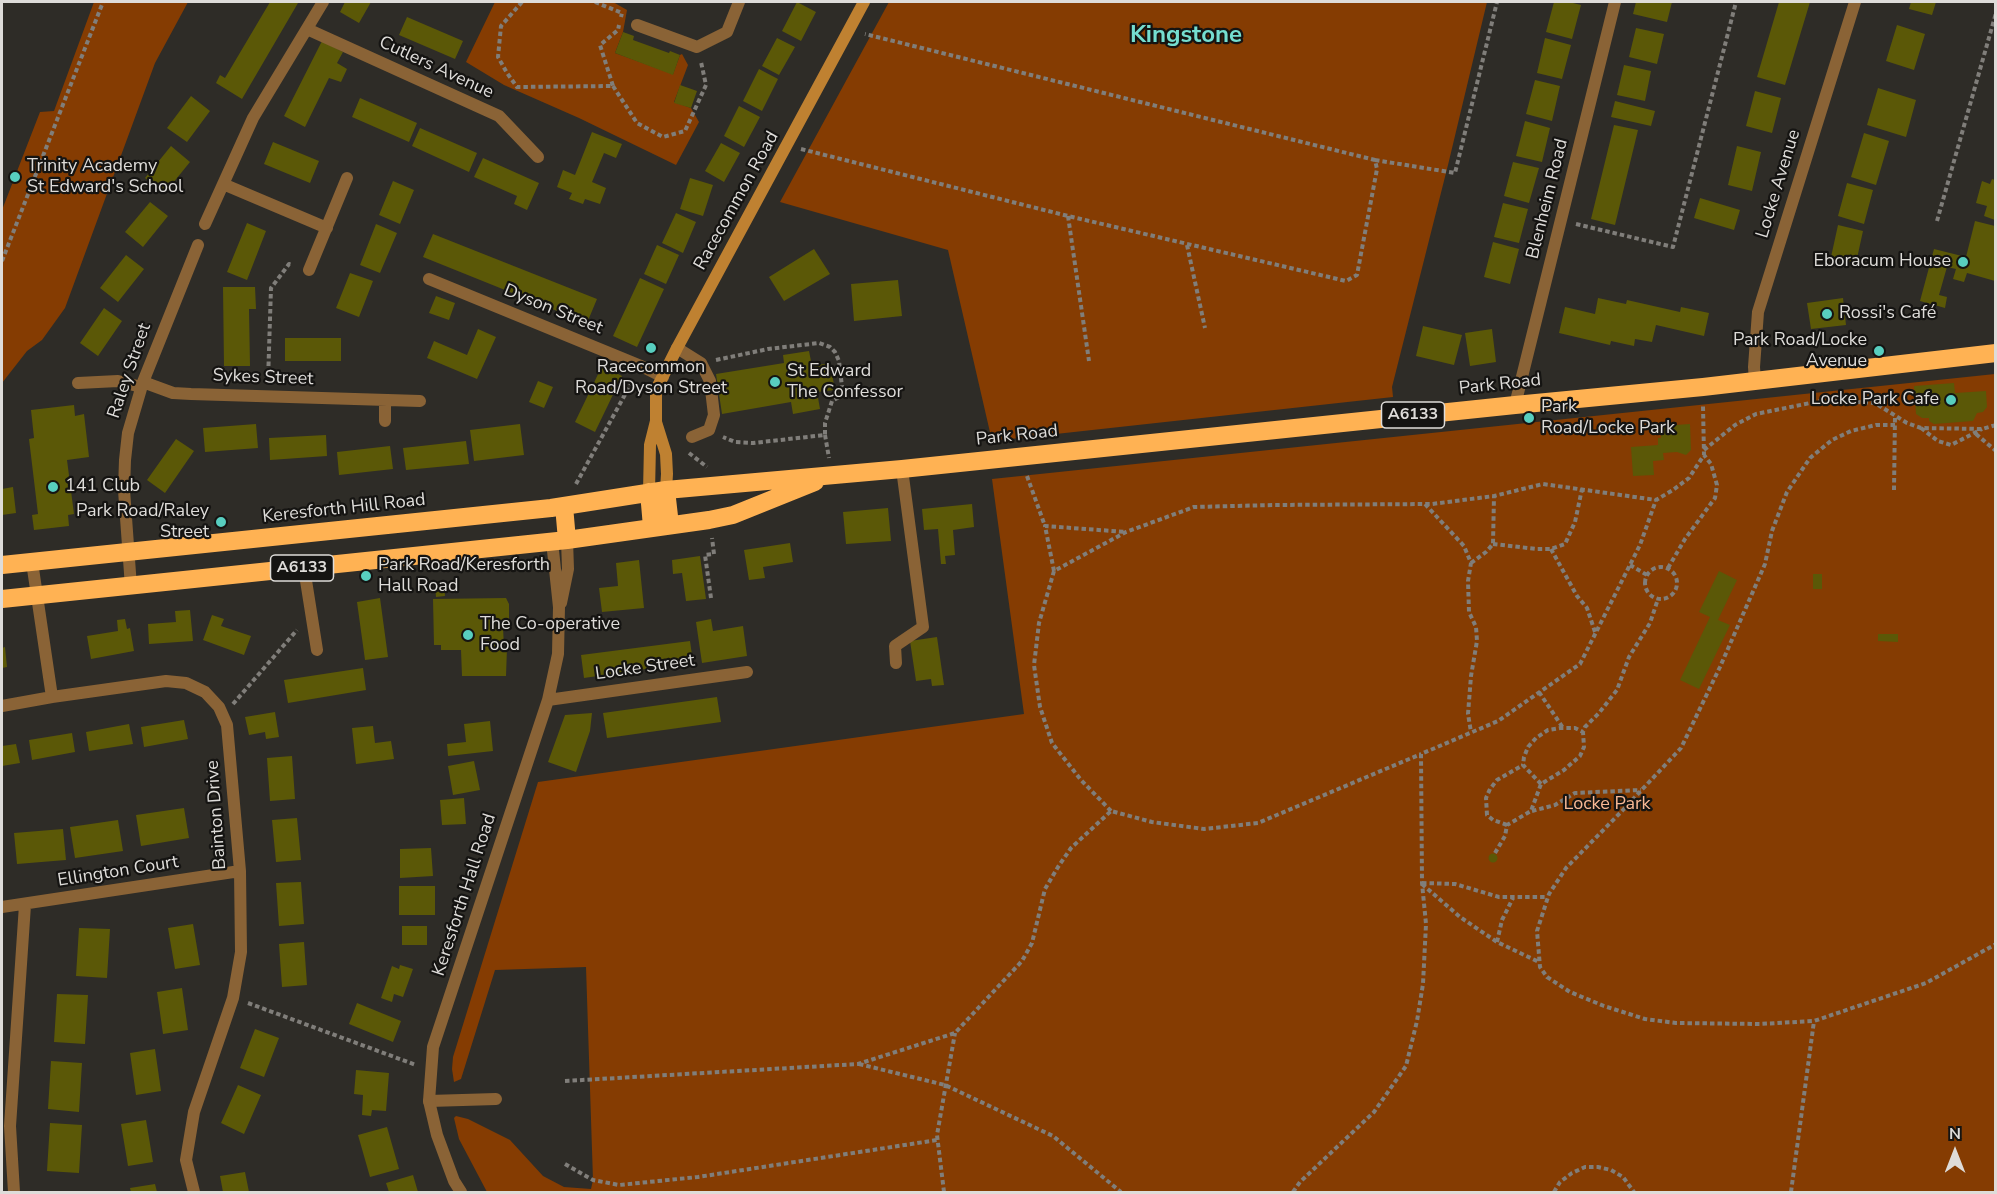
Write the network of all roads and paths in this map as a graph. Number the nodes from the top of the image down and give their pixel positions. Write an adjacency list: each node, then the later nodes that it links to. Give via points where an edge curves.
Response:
1 (103, 2): 29 (path)
2 (323, 2): 13 (street)
3 (522, 2): 16 (path, via 501,26 498,57 517,87)
4 (595, 2): 16 (path, via 621,13 618,30 600,45)
5 (739, 2): 15 (street, via 727,32)
6 (863, 2): 14 (street, Racecommon Road)
7 (1497, 2): 19 (path, via 1455,173)
8 (1615, 2): 23 (street, Blenheim Road)
9 (1736, 2): 23 (path, via 1672,247)
10 (1855, 2): 39 (street, Locke Avenue, via 1758,312)
11 (1995, 13): 24 (path)
12 (637, 25): 15 (street)
13 (307, 29): 18 (street, Cutlers Avenue, via 499,116); 21 (street, via 253,118)
14 (850, 30): 17 (street, Racecommon Road); 19 (path)
15 (697, 47): 16 (path, via 706,85 685,131 663,137 637,123)
16 (613, 86)
17 (788, 145): 22 (path); 33 (street, Racecommon Road)
18 (538, 157)
19 (1375, 160): 28 (path, via 1377,169 1357,275 1346,281)
20 (347, 178): 26 (street)
21 (223, 184): 25 (street); 26 (street)
22 (1068, 216): 28 (path); 35 (path)
23 (1561, 220): 46 (street, Blenheim Road)
24 (1937, 221)
25 (205, 224)
26 (327, 228): 30 (street)
27 (198, 244): 41 (street, Raley Street)
28 (1187, 245): 32 (path)
29 (2, 261)
30 (309, 270): 43 (path, via 289,264 271,288)
31 (429, 279): 37 (street, Dyson Street)
32 (1205, 328)
33 (677, 348): 36 (street); 38 (street, Racecommon Road)
34 (1995, 353): 39 (highway, Park Road / A6133)
35 (1089, 361)
36 (701, 363): 54 (street, via 710,381 714,415); 56 (path, via 819,343 830,347 839,361 843,396 832,401)
37 (641, 366): 38 (street, Dyson Street); 71 (path)
38 (663, 376): 49 (street, Racecommon Road, via 656,390)
39 (1755, 381): 42 (highway, Park Road / A6133)
40 (78, 383): 41 (street, Sykes Street)
41 (142, 384): 43 (street, Sykes Street, via 173,393); 79 (street, Raley Street, via 124,460)
42 (1703, 387): 46 (highway, Park Road / A6133); 60 (path)
43 (268, 397): 44 (street, Sykes Street)
44 (385, 400): 45 (street, Sykes Street); 48 (street)
45 (420, 401)
46 (1515, 405): 61 (highway, Park Road / A6133)
47 (1895, 415): 50 (path); 52 (path); 60 (path, via 1875,403 1803,403 1756,414 1735,425)
48 (385, 421)
49 (656, 421): 67 (street, Racecommon Road, via 650,445); 67 (street, Racecommon Road, via 666,454 667,474)
50 (1895, 425): 66 (path); 109 (path, via 1851,431 1810,458 1787,492 1765,564 1681,748)
51 (1995, 425): 53 (path)
52 (1921, 428): 53 (path); 55 (path, via 1951,446)
53 (1982, 429): 55 (path)
54 (709, 430): 56 (path, via 735,442 753,443); 57 (street)
55 (1976, 434): 59 (path)
56 (825, 435): 63 (path)
57 (692, 437)
58 (685, 449): 64 (path)
59 (1995, 451)
60 (1704, 452): 69 (path, via 1689,478); 85 (path, via 1717,485 1715,498)
61 (1020, 457): 62 (highway, Park Road / A6133); 74 (path)
62 (902, 469): 63 (highway, Park Road / A6133); 96 (street, via 922,627 895,646)
63 (830, 471): 67 (highway, Park Road / A6133); 72 (highway, Park Road / A6133, via 733,515)
64 (715, 472)
65 (1582, 489): 68 (path, via 1543,484); 69 (path); 78 (path, via 1575,522 1564,544)
66 (1894, 490)
67 (657, 491): 71 (highway, Park Road / A6133); 73 (highway)
68 (1494, 496): 70 (path); 77 (path)
69 (1656, 500): 83 (path)
70 (1425, 504): 75 (path, via 1194,507); 81 (path, via 1464,546)
71 (558, 507): 76 (highway); 79 (highway, Keresforth Hill Road / A6133)
72 (710, 520): 73 (highway, Park Road / A6133); 90 (path, via 714,554 705,555)
73 (661, 526): 76 (highway, Park Road / A6133)
74 (1045, 526): 75 (path); 86 (path)
75 (1126, 532): 86 (path)
76 (560, 540): 84 (highway, A6133); 100 (street, Keresforth Hall Road, via 568,569 559,607 558,654)
77 (1493, 544): 78 (path); 81 (path)
78 (1551, 549): 94 (path, via 1587,608)
79 (128, 552): 80 (highway, Keresforth Hill Road / A6133); 88 (street)
80 (32, 562): 82 (highway, Keresforth Hill Road / A6133); 89 (street)
81 (1471, 563): 104 (path, via 1469,612 1477,640 1468,714)
82 (2, 565)
83 (1630, 565): 87 (path); 94 (path)
84 (304, 568): 88 (highway, A6133); 93 (street)
85 (1668, 568): 87 (path, via 1655,568); 92 (path, via 1675,573 1677,590 1669,598)
86 (1054, 571): 110 (path, via 1039,623 1034,665 1040,706 1052,743)
87 (1647, 574): 92 (path, via 1646,590)
88 (131, 587): 89 (highway, A6133)
89 (36, 596): 91 (highway, A6133); 99 (street)
90 (711, 597)
91 (2, 599)
92 (1658, 599): 105 (path, via 1617,690)
93 (312, 614): 95 (street); 102 (path)
94 (1595, 633): 98 (path, via 1580,663)
95 (317, 650)
96 (896, 663)
97 (747, 672): 100 (street, Locke Street)
98 (1539, 692): 103 (path); 104 (path, via 1498,721)
99 (52, 697): 101 (street, Bainton Drive); 102 (street, Bainton Drive, via 166,681 186,683 205,692)
100 (548, 700): 127 (street, Keresforth Hall Road, via 433,1047)
101 (2, 706)
102 (223, 716): 114 (street, Bainton Drive, via 230,743)
103 (1563, 728): 105 (path); 107 (path, via 1548,730 1536,738 1528,747)
104 (1471, 732): 106 (path)
105 (1583, 732): 108 (path, via 1580,756)
106 (1421, 754): 110 (path, via 1258,823 1204,829 1152,822); 115 (path)
107 (1523, 765): 108 (path); 112 (path, via 1497,780 1486,798 1487,815)
108 (1541, 784): 111 (path)
109 (1641, 790): 111 (path, via 1575,793 1555,805); 117 (path, via 1566,868)
110 (1111, 811): 125 (path, via 1071,848 1045,889 1032,943 1022,962)
111 (1531, 811): 112 (path)
112 (1507, 825): 113 (path)
113 (1495, 854)
114 (240, 871): 118 (street, Ellington Court); 123 (street, Bainton Drive, via 241,952)
115 (1422, 883): 116 (path, via 1455,884 1499,897); 120 (path, via 1460,917); 139 (path, via 1426,924 1423,984 1406,1066 1374,1112)
116 (1513, 897): 117 (path); 120 (path)
117 (1547, 897): 122 (path, via 1537,931)
118 (25, 905): 119 (street, Ellington Court); 134 (street, via 10,1126)
119 (2, 907)
120 (1497, 942): 122 (path)
121 (1995, 944): 124 (path, via 1926,983)
122 (1539, 962): 124 (path, via 1547,977 1570,992 1645,1019 1701,1024)
123 (233, 998): 127 (path); 135 (street, Bainton Drive, via 195,1112 186,1160)
124 (1814, 1020): 142 (path)
125 (955, 1033): 126 (path); 129 (path)
126 (858, 1064): 128 (path); 129 (path)
127 (430, 1070): 131 (street, Keresforth Hall Road)
128 (565, 1081)
129 (945, 1085): 132 (path); 138 (path, via 1053,1136)
130 (496, 1099): 131 (street)
131 (429, 1101): 136 (street, Keresforth Hall Road, via 437,1135)
132 (937, 1140): 133 (path, via 698,1177 619,1185 593,1180); 137 (path)
133 (565, 1164)
134 (14, 1192)
135 (194, 1192)
136 (461, 1192)
137 (944, 1192)
138 (1120, 1192)
139 (1293, 1192)
140 (1554, 1192): 141 (path, via 1560,1182 1585,1167 1611,1170 1623,1177)
141 (1634, 1192)
142 (1791, 1192)

